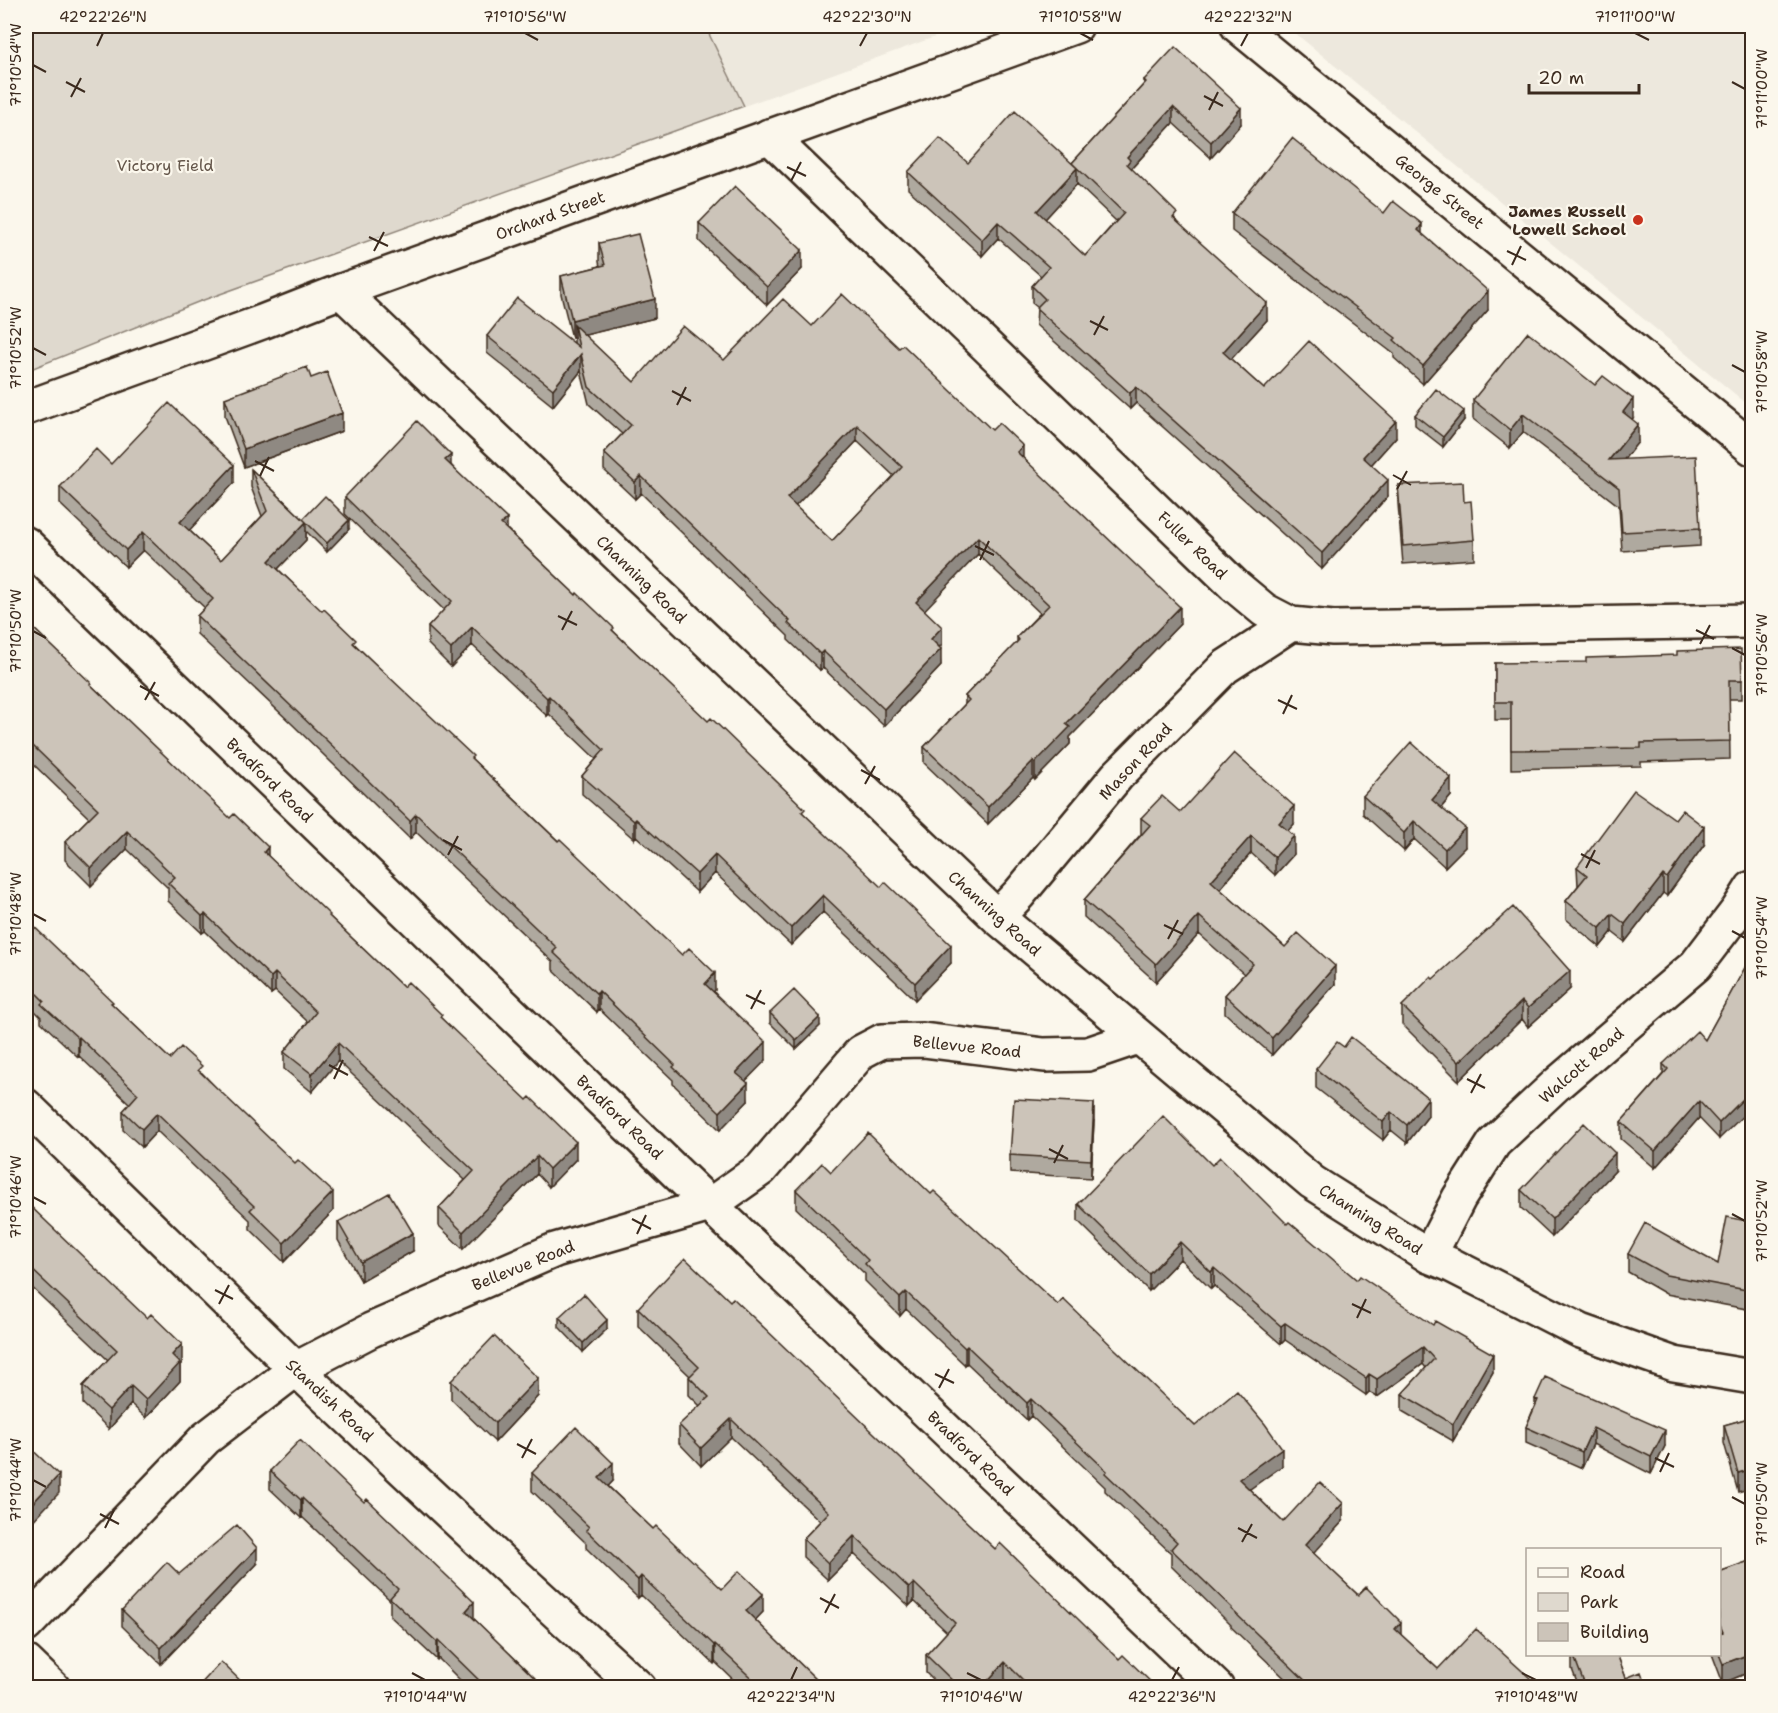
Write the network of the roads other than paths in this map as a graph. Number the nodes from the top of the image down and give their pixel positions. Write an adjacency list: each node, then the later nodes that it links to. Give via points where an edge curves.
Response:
1 (1076, 26): 3 (street, Orchard Street)
2 (1238, 26): 6 (street, George Street)
3 (769, 136): 4 (street, Orchard Street); 9 (street, Fuller Road, via 1234,585 1264,610)
4 (341, 291): 5 (street, Orchard Street); 11 (street, Channing Road)
5 (26, 408)
6 (1752, 448)
7 (26, 544): 14 (street, Bradford Road)
8 (1752, 621): 9 (street, Fuller Road, via 1333,628)
9 (1291, 624): 11 (street, Mason Road, via 1225,667 1117,777)
10 (1752, 888): 15 (street, Walcott Road, via 1696,965 1494,1143)
11 (997, 917): 12 (street, Channing Road)
12 (1138, 1036): 14 (street, Bellevue Road, via 1088,1054 1044,1054 923,1040 882,1041 861,1052 761,1169); 15 (street, Channing Road, via 1312,1182)
13 (26, 1106): 16 (street, Standish Road)
14 (710, 1205): 16 (street, Bellevue Road, via 555,1250 370,1330); 22 (street, Bradford Road)
15 (1429, 1256): 17 (street, Channing Road, via 1581,1331 1674,1364)
16 (296, 1369): 18 (street, Bellevue Road, via 205,1439); 21 (street, Standish Road)
17 (1752, 1377)
18 (26, 1625)
19 (26, 1662): 20 (street)
20 (53, 1688)
21 (639, 1688)
22 (1217, 1688)

